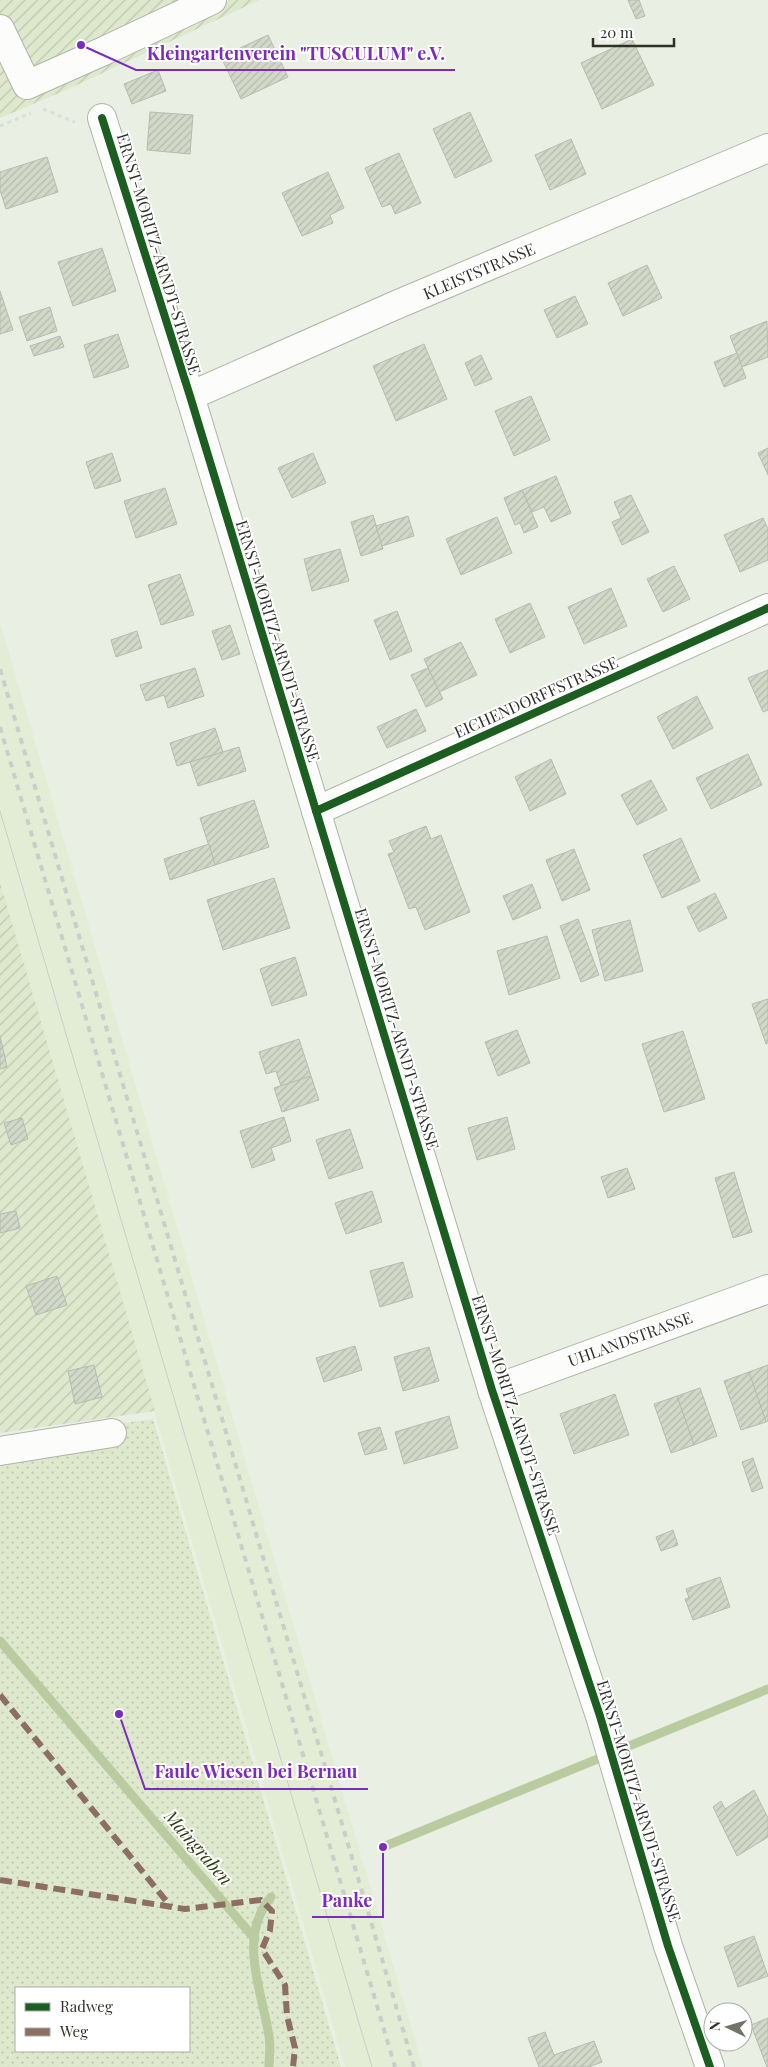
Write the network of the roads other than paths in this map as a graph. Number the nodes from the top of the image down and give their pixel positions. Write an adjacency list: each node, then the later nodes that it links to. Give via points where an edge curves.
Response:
1 (212, 0): 2 (street, via 27,85)
2 (0, 29)
3 (102, 118): 5 (street, ERNST-MORITZ-ARNDT-STRASSE)
4 (768, 148): 5 (street, KLEISTSTRASSE)
5 (190, 396): 7 (street, ERNST-MORITZ-ARNDT-STRASSE)
6 (768, 608): 7 (street, EICHENDORFFSTRASSE)
7 (316, 811): 9 (street, ERNST-MORITZ-ARNDT-STRASSE)
8 (768, 1289): 9 (street, UHLANDSTRASSE)
9 (492, 1390): 12 (street, ERNST-MORITZ-ARNDT-STRASSE, via 600,1716 668,1946)
10 (112, 1433): 11 (street)
11 (0, 1451)
12 (710, 2067)

